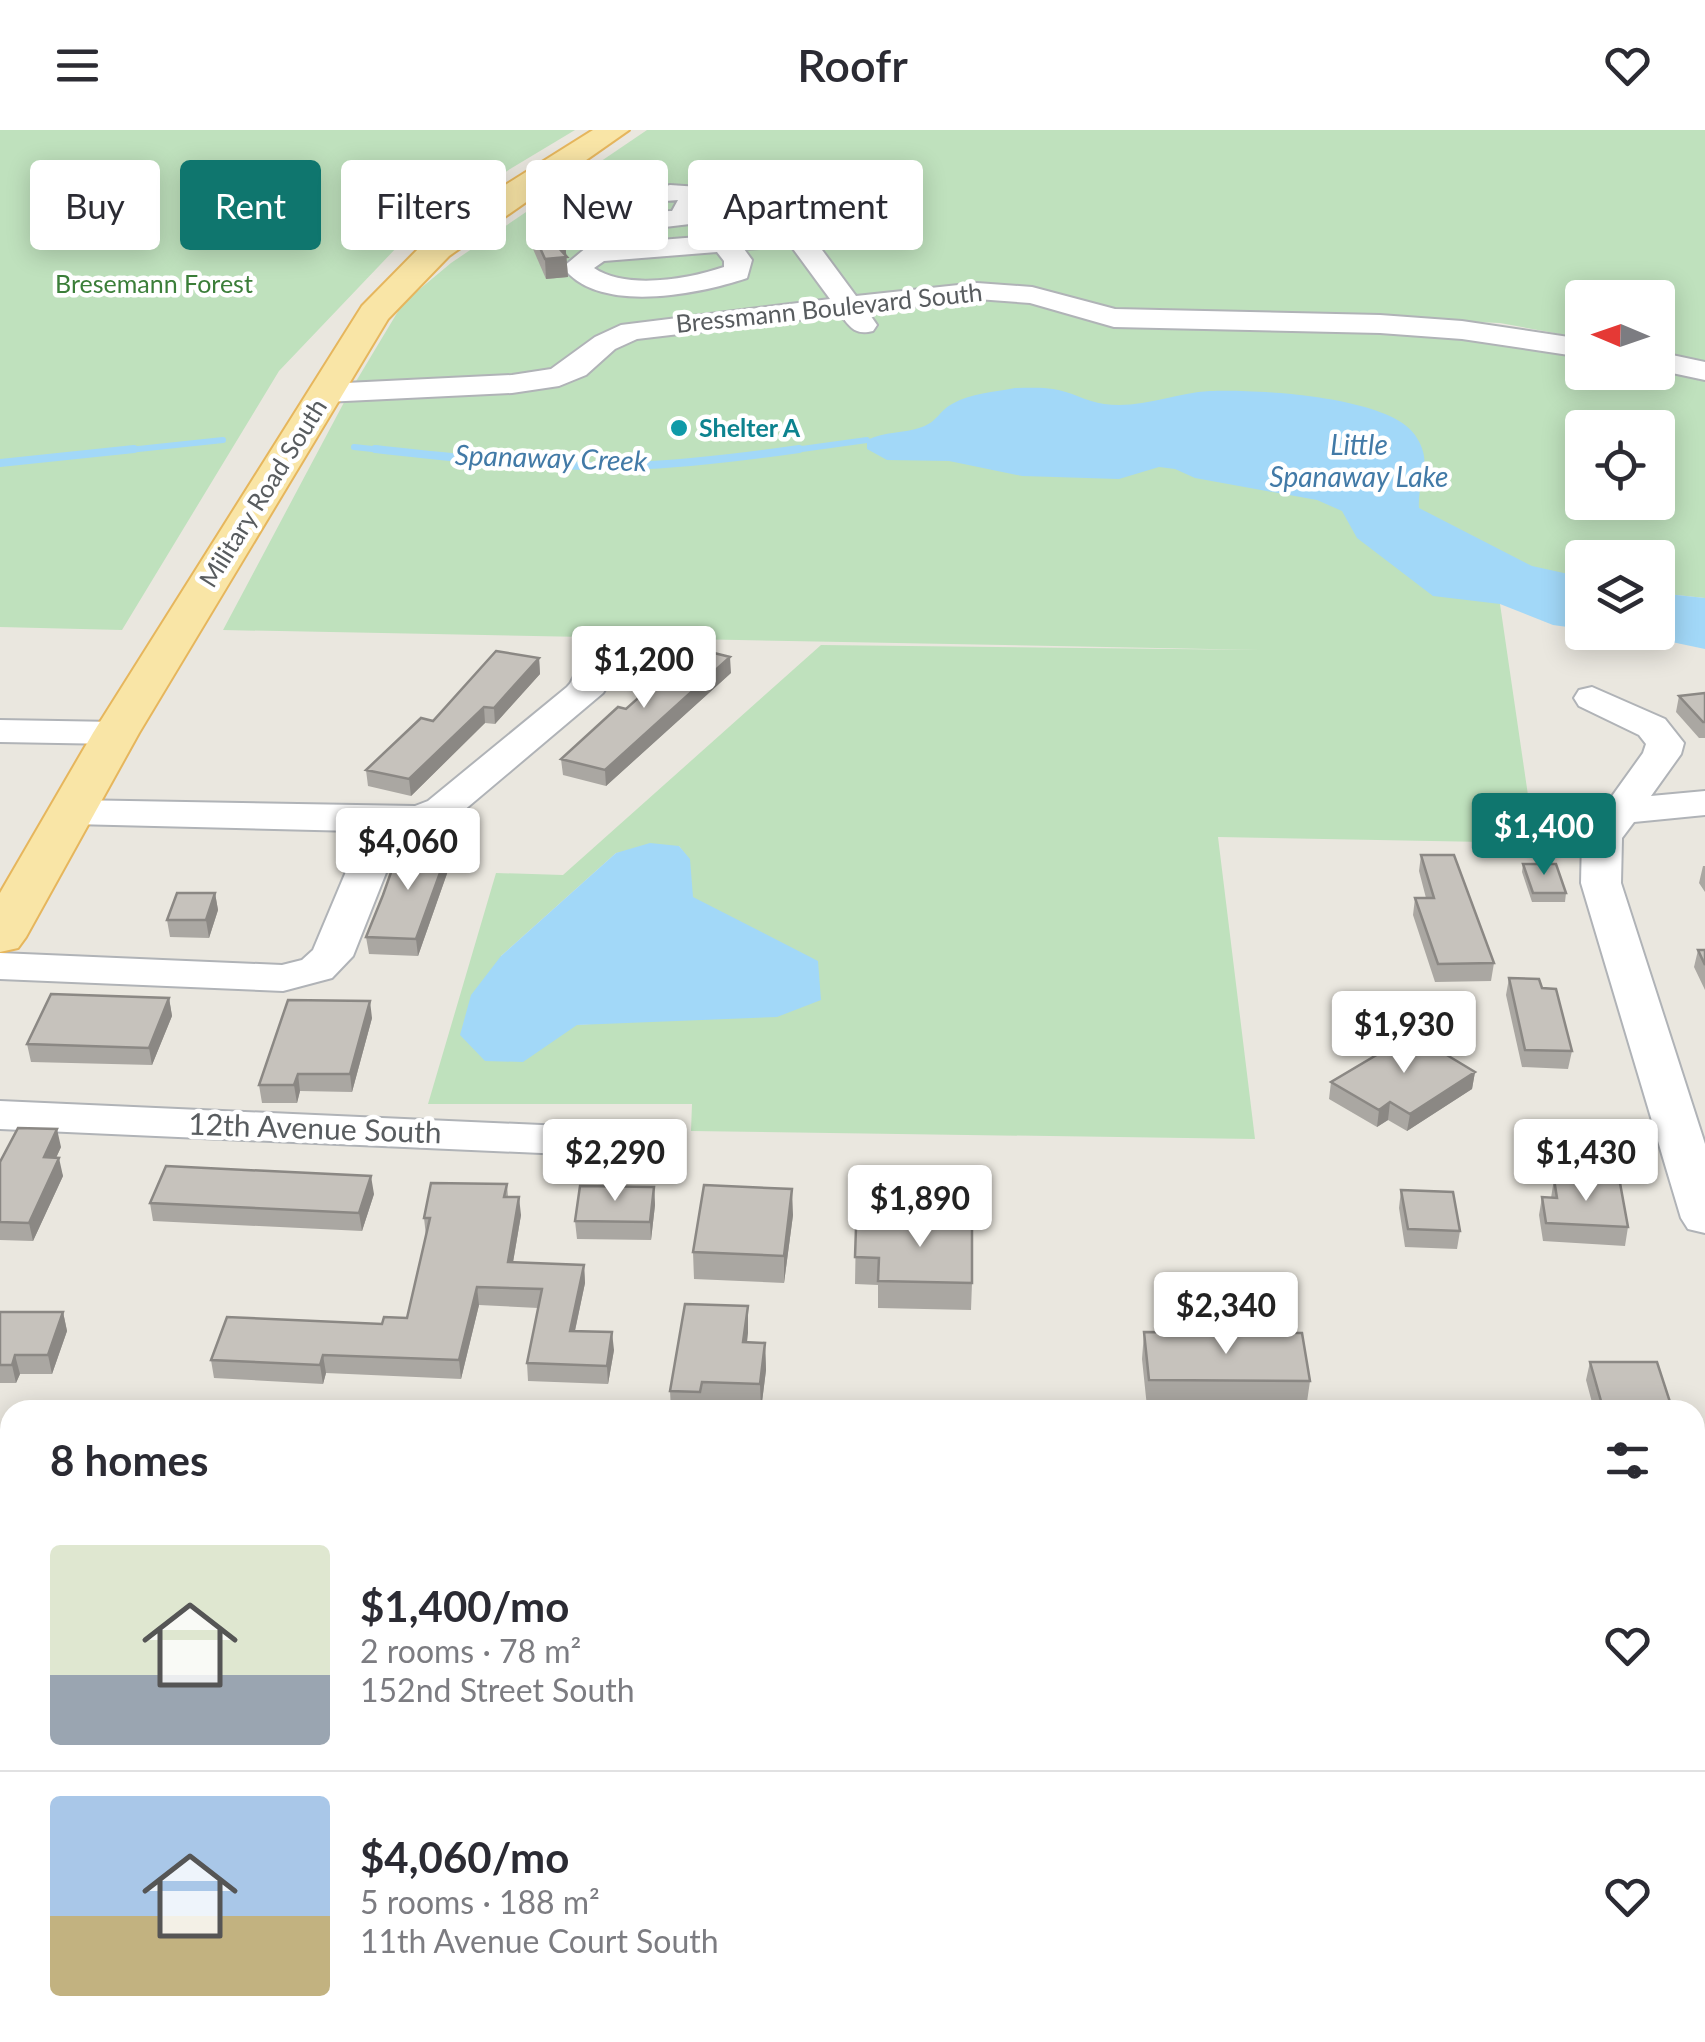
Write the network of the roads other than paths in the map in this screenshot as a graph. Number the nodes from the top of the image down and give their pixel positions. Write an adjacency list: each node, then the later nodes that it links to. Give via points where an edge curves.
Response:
1 (614, 130): 11 (main road, Military Road South, via 422,262 374,313)
2 (682, 218): 3 (street)
3 (688, 218)
4 (725, 244): 4 (street, via 597,252 578,267 596,283 625,286 720,279 737,272 738,260)
5 (808, 250): 6 (street)
6 (851, 305): 7 (street); 8 (street, Bressmann Boulevard South, via 1014,292 1114,318 1428,326); 11 (street, Bressmann Boulevard South, via 631,331 567,374 529,382)
7 (867, 332)
8 (1565, 346)
9 (1675, 365): 10 (street)
10 (1705, 371)
11 (325, 393): 15 (main road, Military Road South)
12 (596, 654): 18 (street, via 590,685 580,695 442,808 423,816)
13 (1592, 698): 17 (street, via 1652,727 1665,743)
14 (0, 731): 15 (street)
15 (116, 733): 18 (main road, Military Road South)
16 (1705, 802): 17 (street)
17 (1621, 810): 24 (street, via 1602,838 1601,882)
18 (72, 812): 20 (main road, Military Road South)
19 (373, 855): 21 (street, via 332,956 318,970 283,978)
20 (0, 937)
21 (0, 966)
22 (0, 1116): 23 (street, 12th Avenue South)
23 (630, 1143)
24 (1705, 1218)

